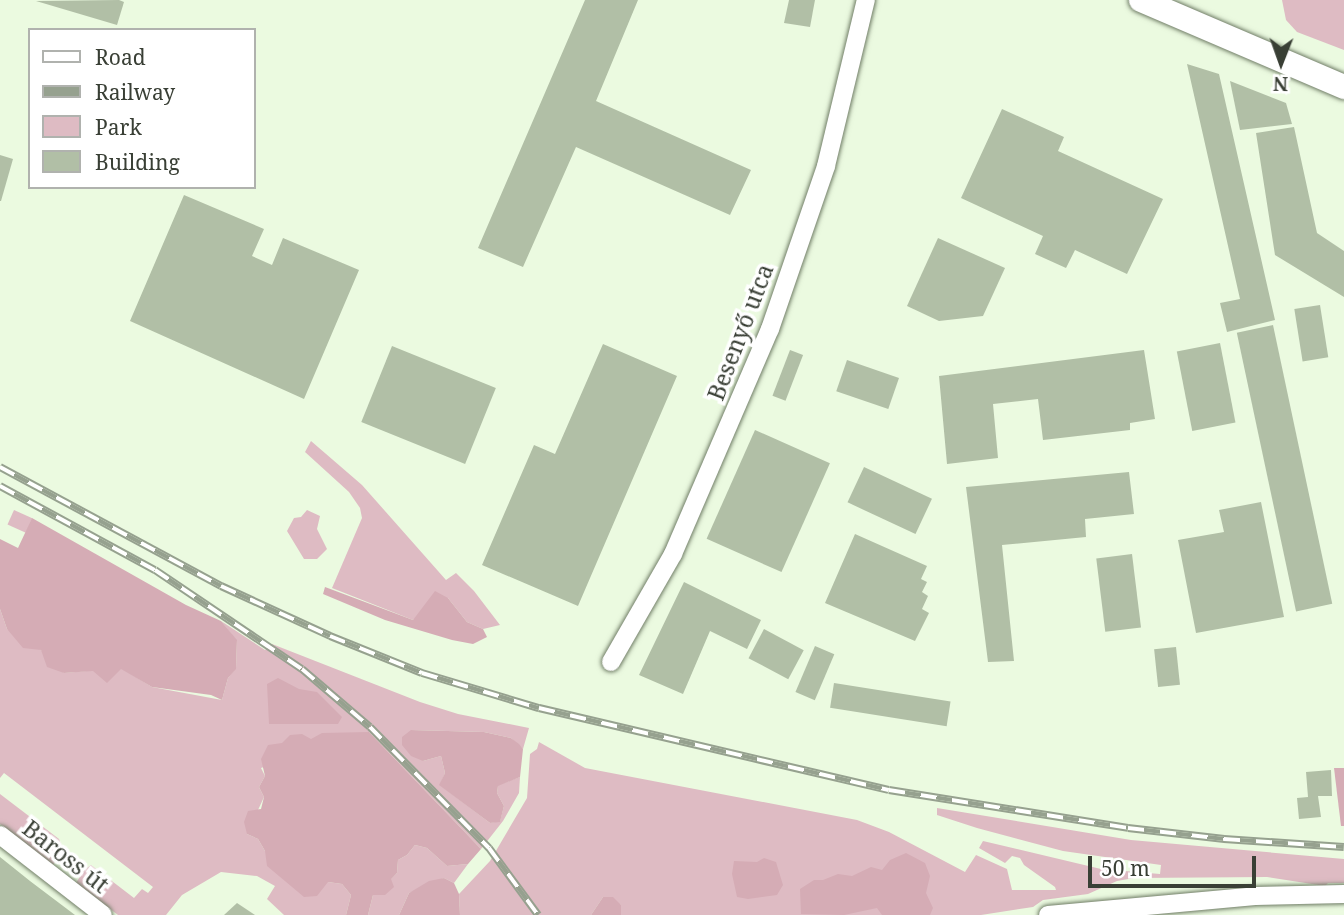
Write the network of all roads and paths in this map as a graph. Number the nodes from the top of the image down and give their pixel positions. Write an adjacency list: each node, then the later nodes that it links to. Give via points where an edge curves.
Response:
1 (866, 0): 4 (street, Besenyő utca, via 825,166 770,329 673,554)
2 (1141, 0): 3 (main road)
3 (1344, 87)
4 (611, 662)
5 (0, 835): 7 (street, Baross út)
6 (1344, 894): 8 (street, via 1241,897)
7 (103, 915)
8 (1048, 915)

